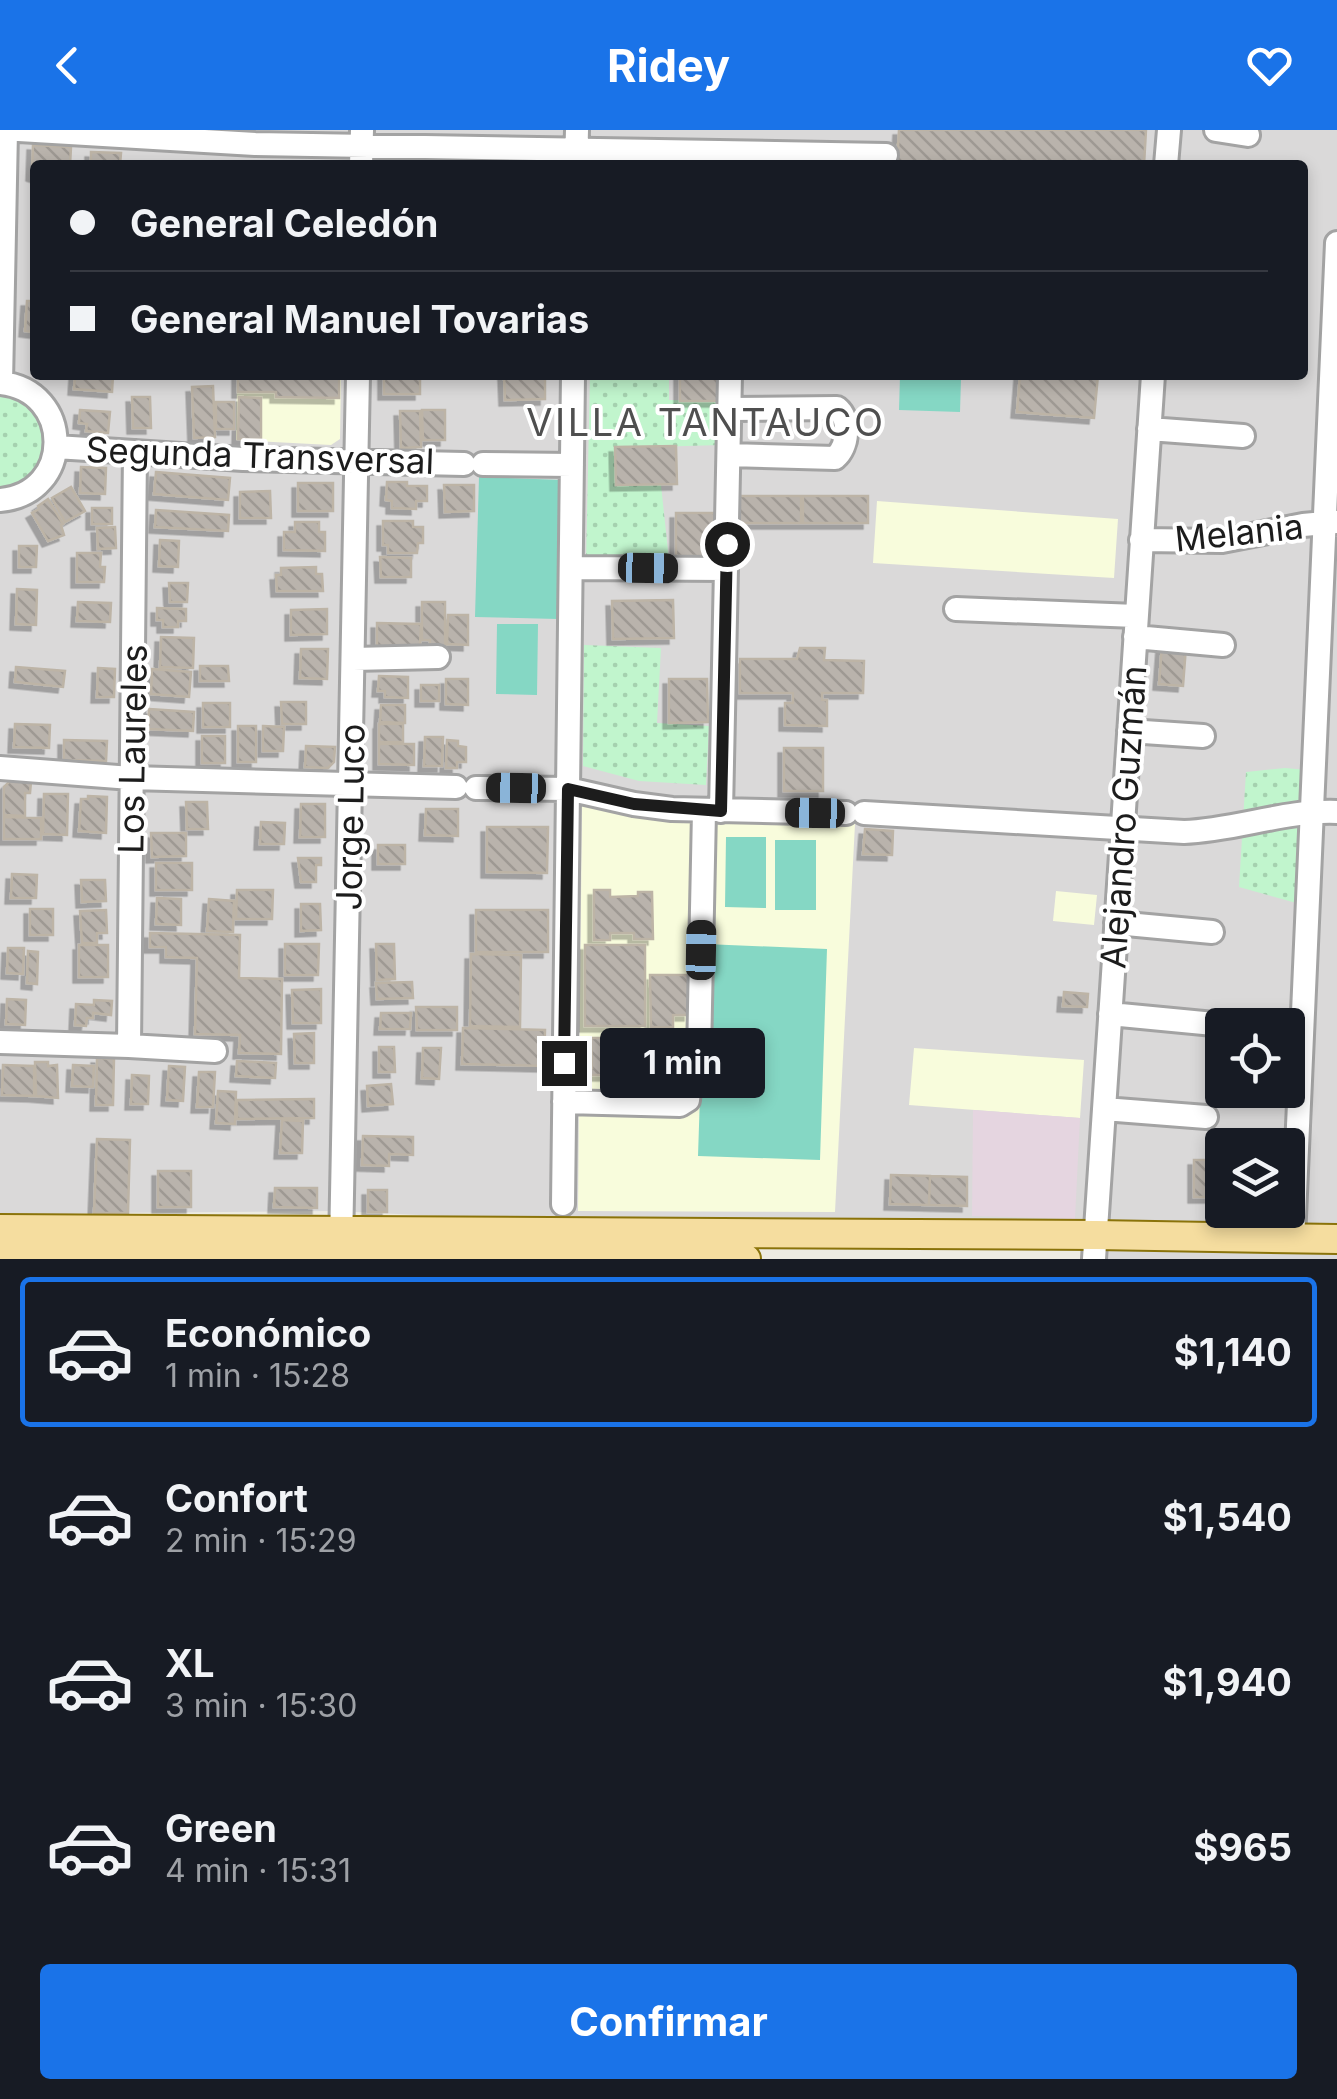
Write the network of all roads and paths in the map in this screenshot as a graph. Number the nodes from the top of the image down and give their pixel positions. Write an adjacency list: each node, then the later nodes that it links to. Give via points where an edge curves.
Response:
1 (6, 130): 17 (street)
2 (19, 130): 5 (street)
3 (1169, 130): 11 (street)
4 (1216, 130): 6 (street)
5 (180, 135): 7 (street)
6 (1248, 135)
7 (362, 147): 8 (street)
8 (576, 148): 9 (street)
9 (772, 149): 10 (street)
10 (886, 155)
11 (1166, 160)
12 (1337, 243): 27 (street)
13 (358, 380): 24 (street, Jorge Luco)
14 (573, 380): 25 (street)
15 (730, 380): 18 (street)
16 (1152, 380): 19 (street, Alejandro Guzmán)
17 (0, 382): 21 (street, via 42,403)
18 (730, 409): 23 (street); 23 (street, via 837,408 846,421 844,448 835,458)
19 (1149, 429): 20 (street); 28 (street, Alejandro Guzmán)
20 (1243, 436)
21 (56, 447): 22 (street, Segunda Transversal); 26 (street, via 37,485)
22 (135, 452): 24 (street, Segunda Transversal); 39 (street, Los Laureles)
23 (728, 455): 30 (street)
24 (356, 462): 25 (street, Segunda Transversal); 35 (street, Jorge Luco)
25 (572, 465): 29 (street)
26 (0, 500)
27 (1330, 522): 28 (street, Melania, via 1222,541); 43 (street)
28 (1142, 540): 32 (street, Alejandro Guzmán)
29 (570, 568): 30 (street); 41 (street)
30 (726, 570): 42 (street)
31 (956, 609): 32 (street)
32 (1136, 627): 33 (street); 36 (street, Alejandro Guzmán)
33 (1223, 645)
34 (438, 657): 35 (street)
35 (353, 658): 40 (street, Jorge Luco)
36 (1129, 730): 37 (street); 45 (street, Alejandro Guzmán)
37 (1203, 736)
38 (0, 768): 39 (street)
39 (132, 778): 40 (street); 51 (street, Los Laureles)
40 (351, 785): 41 (street); 61 (street, Jorge Luco)
41 (568, 789): 42 (street); 53 (street)
42 (712, 811): 45 (street); 53 (street, via 699,1055 688,1100)
43 (1312, 812): 44 (street); 45 (street, via 1201,831); 58 (street)
44 (1337, 812)
45 (1122, 828): 46 (street, Alejandro Guzmán)
46 (1116, 923): 47 (street); 48 (street, Alejandro Guzmán)
47 (1212, 932)
48 (1110, 1014): 49 (street); 54 (street, Alejandro Guzmán)
49 (1205, 1023)
50 (0, 1042): 51 (street)
51 (129, 1046): 52 (street)
52 (215, 1051)
53 (564, 1102): 56 (street)
54 (1104, 1109): 55 (street); 60 (street, Alejandro Guzmán)
55 (1206, 1117)
56 (563, 1204)
57 (0, 1229): 61 (main road)
58 (1293, 1239): 59 (main road); 60 (main road)
59 (1337, 1240)
60 (1095, 1247): 61 (main road)
61 (341, 1248): 64 (main road); 65 (main road)
62 (0, 1254): 63 (main road)
63 (54, 1256): 64 (main road)
64 (158, 1256)
65 (612, 1258): 66 (main road)
66 (746, 1259)

